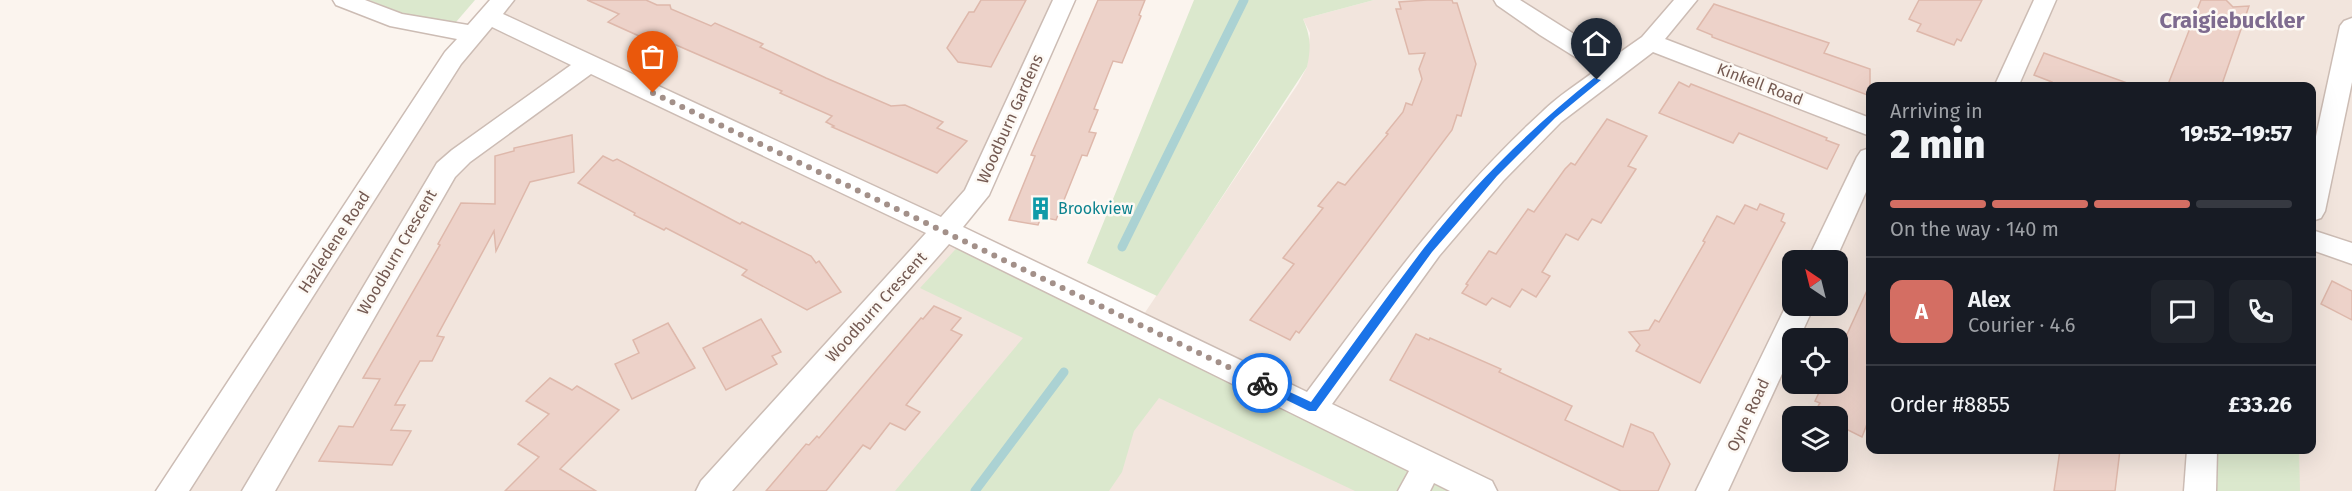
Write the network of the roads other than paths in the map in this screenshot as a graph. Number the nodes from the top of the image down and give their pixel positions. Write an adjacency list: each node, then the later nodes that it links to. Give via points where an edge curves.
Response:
1 (344, 0): 6 (street, via 398,21)
2 (1064, 0): 16 (street, Woodburn Gardens, via 976,195)
3 (1505, 0): 11 (street)
4 (1686, 0): 8 (street)
5 (2045, 0): 12 (street)
6 (489, 17): 10 (street); 24 (street, Hazledene Road, via 453,58)
7 (2352, 26): 9 (street)
8 (1650, 42): 11 (street); 13 (street, Kinkell Road)
9 (2350, 52): 15 (street)
10 (591, 63): 16 (street); 25 (street, Woodburn Crescent, via 446,170)
11 (1612, 69): 21 (street, via 1552,116 1487,182 1429,249)
12 (2008, 82)
13 (1866, 125)
14 (1866, 165): 18 (street)
15 (2316, 194)
16 (945, 230): 21 (street); 26 (street, Woodburn Crescent)
17 (2316, 241): 19 (street)
18 (1826, 250)
19 (2352, 254)
20 (1795, 316): 28 (street, Oyne Road)
21 (1312, 408): 23 (street)
22 (2202, 454): 29 (street)
23 (1421, 478): 27 (street)
24 (172, 491)
25 (258, 491)
26 (712, 491)
27 (1481, 491)
28 (1712, 491)
29 (2200, 491)

